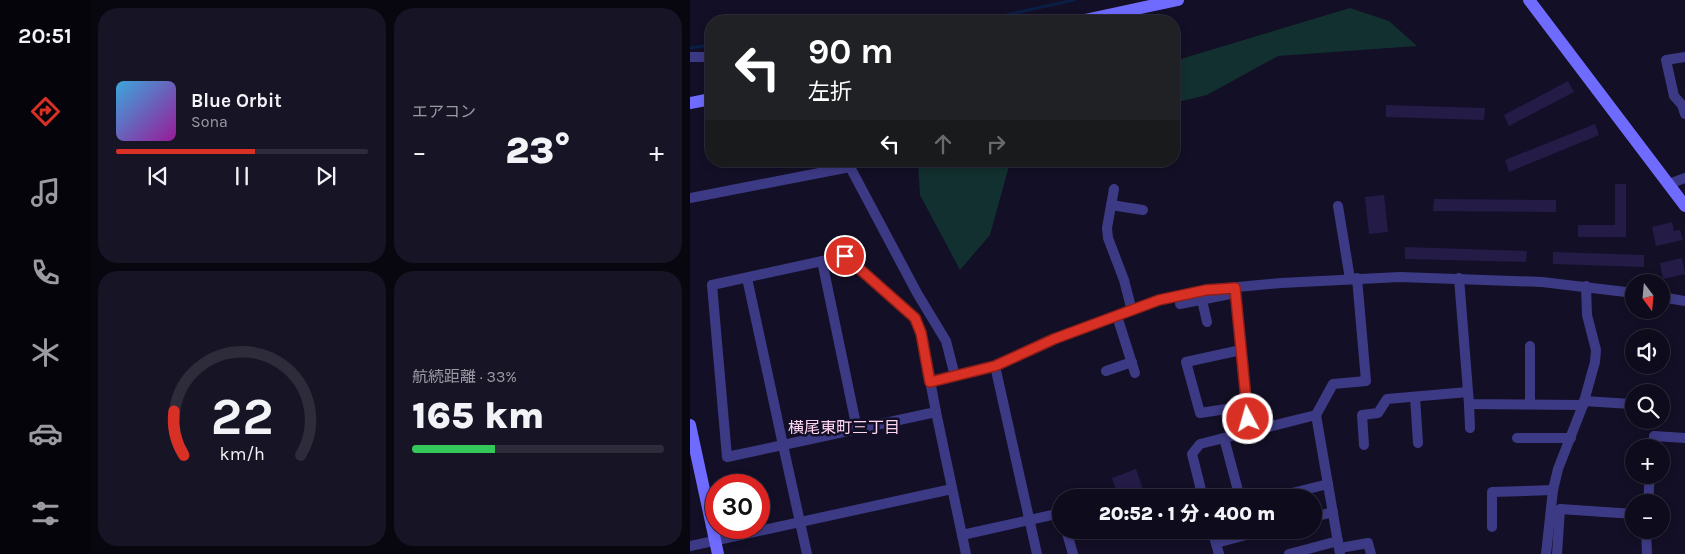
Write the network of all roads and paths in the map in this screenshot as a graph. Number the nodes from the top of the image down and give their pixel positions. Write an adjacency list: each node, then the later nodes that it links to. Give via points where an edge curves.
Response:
1 (1178, 0): 3 (street)
2 (1529, 0): 13 (street)
3 (1108, 15)
4 (690, 57): 5 (street)
5 (705, 57)
6 (1685, 57): 9 (street, via 1666,60 1674,96)
7 (705, 99): 8 (street)
8 (690, 103)
9 (1685, 114)
10 (837, 167): 15 (street)
11 (853, 167): 38 (street, via 917,293 946,341)
12 (1685, 178): 13 (street)
13 (1669, 184): 18 (street)
14 (1114, 189): 16 (street)
15 (690, 198)
16 (1111, 205): 19 (street); 31 (street, via 1108,238)
17 (1338, 206): 22 (street)
18 (1685, 206)
19 (1143, 210)
20 (822, 261): 21 (street); 39 (street, via 845,256 915,318); 51 (street)
21 (748, 278): 59 (street); 59 (street, via 712,285 727,457)
22 (1354, 278): 23 (street); 25 (street, via 1280,283); 48 (street, via 1366,381 1333,384)
23 (1459, 278): 24 (street); 40 (street)
24 (1586, 286): 26 (street); 42 (street, via 1586,315 1596,350)
25 (1235, 291): 28 (street); 31 (street, via 1206,290 1159,300); 35 (street)
26 (1625, 292)
27 (1670, 298): 29 (street)
28 (1202, 300): 30 (street); 33 (street)
29 (1685, 301)
30 (1180, 304)
31 (1132, 311): 32 (street)
32 (1117, 316): 36 (street, via 1054,339); 37 (street, via 1134,368)
33 (1206, 322)
34 (1530, 346): 44 (street)
35 (1241, 350): 46 (street); 46 (street, via 1186,362 1200,413)
36 (995, 366): 38 (street); 71 (street)
37 (1106, 371)
38 (955, 376): 39 (street)
39 (930, 382): 47 (street)
40 (1468, 392): 41 (street); 43 (street)
41 (1415, 397): 58 (street); 60 (street, via 1387,399 1378,413 1362,415)
42 (1583, 403): 44 (street); 45 (street); 55 (street)
43 (1469, 404): 44 (street); 50 (street)
44 (1530, 404)
45 (1625, 404)
46 (1246, 406): 52 (street)
47 (936, 412): 51 (street); 62 (street)
48 (1316, 414): 52 (street); 61 (street)
49 (690, 425): 79 (street)
50 (1470, 428)
51 (857, 429): 59 (street)
52 (1249, 432): 53 (street)
53 (1224, 438): 63 (street, via 1200,444 1192,454); 64 (street)
54 (1517, 438): 55 (street)
55 (1571, 438): 66 (street)
56 (1685, 438): 57 (street, via 1654,436)
57 (1654, 439)
58 (1418, 443)
59 (783, 445): 72 (street)
60 (1364, 445)
61 (1328, 484): 65 (street); 67 (street)
62 (952, 489): 72 (street); 74 (street)
63 (1201, 489)
64 (1238, 489)
65 (1308, 489)
66 (1553, 490): 73 (street, via 1492,492); 91 (street)
67 (1333, 512): 70 (street); 82 (street)
68 (1625, 513): 92 (street, via 1560,508)
69 (1052, 515): 71 (street)
70 (1322, 515)
71 (1029, 520): 74 (street); 86 (street)
72 (800, 522): 79 (street); 84 (street)
73 (1492, 528)
74 (962, 535): 85 (street)
75 (1069, 539): 87 (street)
76 (1215, 539): 80 (street)
77 (1231, 539): 80 (street)
78 (1646, 539): 93 (street)
79 (715, 540): 81 (street); 83 (street)
80 (1216, 543): 88 (street)
81 (690, 546)
82 (1339, 548): 89 (street); 90 (street, via 1368,543)
83 (718, 554)
84 (807, 554)
85 (966, 554)
86 (1037, 554)
87 (1073, 554)
88 (1219, 554)
89 (1289, 554)
90 (1371, 554)
91 (1546, 554)
92 (1557, 554)
93 (1646, 554)

